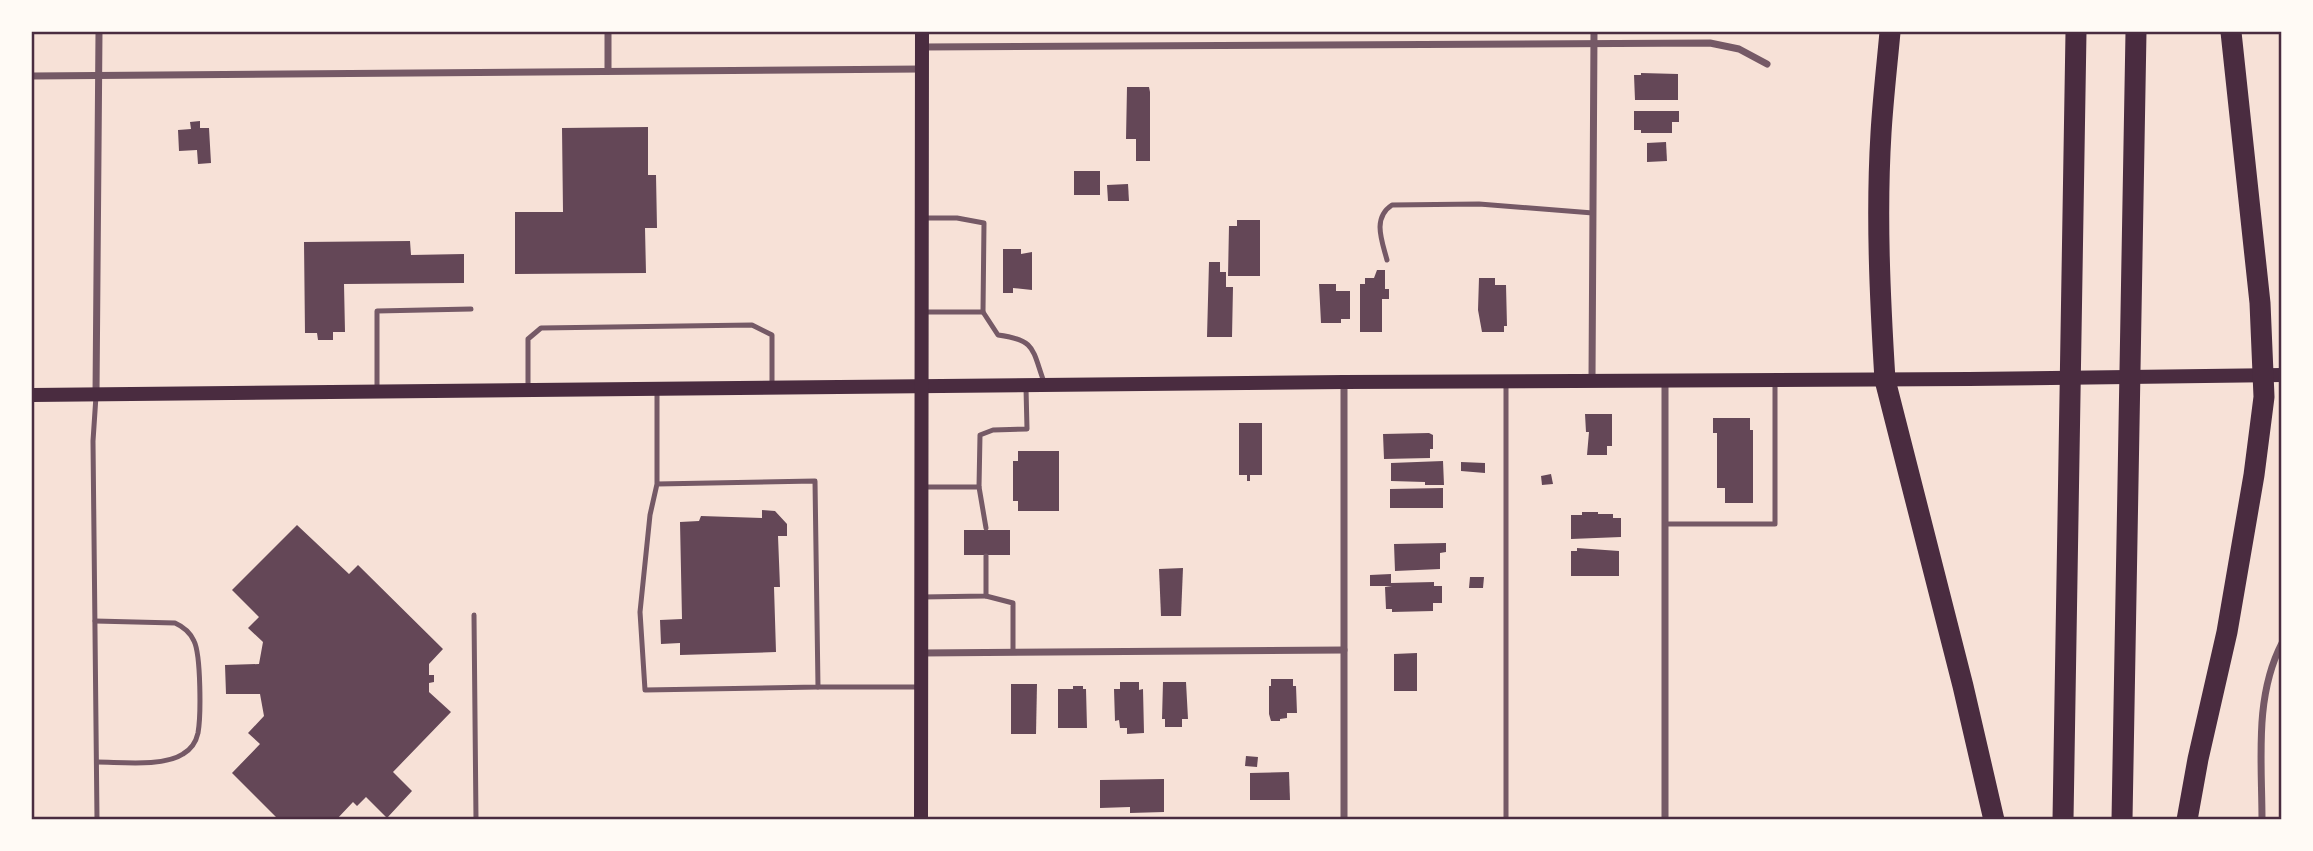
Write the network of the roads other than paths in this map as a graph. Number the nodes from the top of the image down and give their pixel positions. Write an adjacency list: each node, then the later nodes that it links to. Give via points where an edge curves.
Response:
1 (99, 32): 14 (street)
2 (608, 32): 13 (street)
3 (922, 32): 10 (main road)
4 (1594, 32): 9 (street)
5 (1890, 32): 26 (highway, via 1880,163)
6 (2076, 32): 62 (highway)
7 (2136, 32): 63 (highway)
8 (2231, 32): 22 (highway, via 2260,303)
9 (1594, 43): 10 (street); 11 (street, via 1716,44 1739,49); 16 (street)
10 (922, 47): 12 (main road)
11 (1767, 64)
12 (922, 69): 13 (street); 17 (main road)
13 (608, 71): 14 (street)
14 (98, 75): 15 (street); 36 (street)
15 (32, 76)
16 (1592, 213): 18 (lane, via 1479,204 1392,205 1384,210 1379,225); 23 (street)
17 (922, 218): 20 (main road); 21 (lane, via 984,223)
18 (1387, 260)
19 (471, 309): 35 (lane, via 377,311)
20 (922, 312): 21 (lane); 31 (main road)
21 (983, 312): 30 (lane, via 998,335 1027,342)
22 (2273, 375): 26 (main road); 64 (highway, via 2227,632)
23 (1592, 380): 24 (main road); 27 (main road)
24 (1664, 380): 25 (main road); 41 (street)
25 (1775, 380): 26 (main road); 41 (lane, via 1775,524)
26 (1885, 380): 61 (highway)
27 (1506, 381): 28 (main road); 59 (lane)
28 (1345, 382): 30 (main road); 49 (street)
29 (1026, 385): 30 (main road); 31 (main road); 40 (lane, via 1027,429 980,435)
30 (1045, 385)
31 (922, 386): 32 (main road); 39 (main road)
32 (772, 388): 33 (main road); 34 (lane, via 772,335 752,324 541,328 528,340)
33 (657, 389): 34 (main road); 38 (lane)
34 (527, 391): 35 (main road)
35 (377, 392): 36 (main road)
36 (96, 394): 37 (main road); 47 (lane)
37 (32, 395)
38 (657, 484): 52 (lane, via 815,481); 52 (lane, via 640,612 645,690)
39 (922, 487): 40 (lane); 45 (main road)
40 (979, 487): 42 (lane)
41 (1665, 524): 60 (street)
42 (986, 528)
43 (986, 556): 44 (lane)
44 (986, 596): 45 (lane); 50 (lane, via 1013,603)
45 (922, 597): 51 (main road)
46 (474, 615): 56 (lane)
47 (95, 621): 54 (lane); 54 (lane, via 165,621 186,629 197,648 199,681 198,734 189,750 171,760)
48 (2281, 643): 65 (street, via 2265,696)
49 (1344, 650): 50 (street); 58 (street)
50 (1013, 652): 51 (street)
51 (922, 653): 53 (main road)
52 (818, 687): 53 (lane)
53 (922, 687): 57 (main road)
54 (97, 762): 55 (lane)
55 (97, 820)
56 (476, 820)
57 (921, 820)
58 (1344, 820)
59 (1506, 820)
60 (1665, 820)
61 (1994, 820)
62 (2063, 820)
63 (2122, 820)
64 (2187, 820)
65 (2262, 820)

